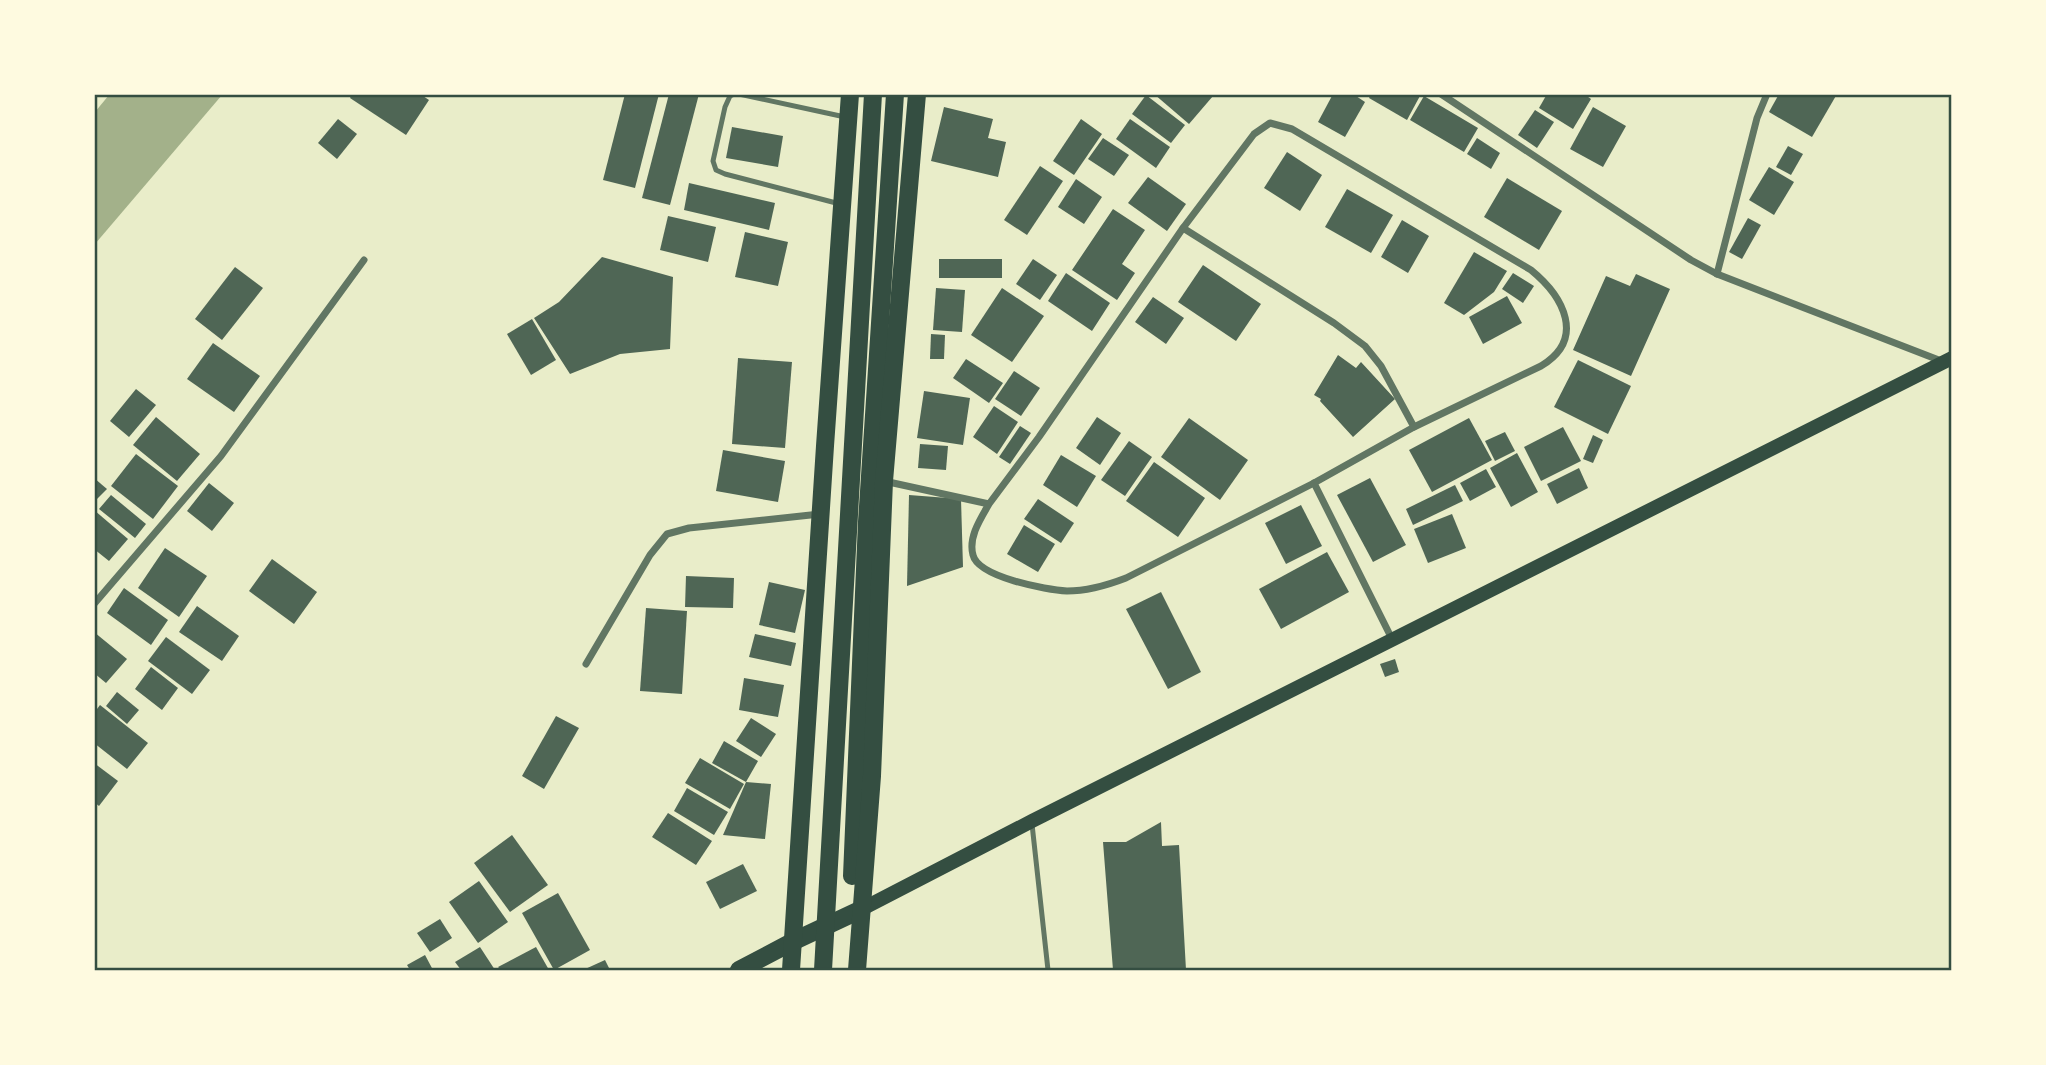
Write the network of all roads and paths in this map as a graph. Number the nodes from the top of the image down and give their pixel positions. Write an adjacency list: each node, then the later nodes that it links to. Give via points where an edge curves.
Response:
1 (736, 94): 8 (lane); 9 (lane, via 724,107 713,161 716,170)
2 (850, 94): 8 (main road)
3 (873, 94): 19 (main road)
4 (895, 94): 19 (main road)
5 (917, 94): 15 (main road)
6 (1441, 94): 12 (street)
7 (1767, 94): 12 (street)
8 (849, 117): 9 (main road)
9 (841, 204): 18 (main road)
10 (1183, 228): 14 (street, via 1365,346); 14 (street, via 1254,134 1270,123 1292,129 1545,282 1564,313 1566,333 1555,358); 17 (street)
11 (364, 260): 20 (street, via 221,456)
12 (1717, 274): 13 (street)
13 (1948, 360): 21 (main road)
14 (1414, 427): 16 (street)
15 (884, 481): 17 (street); 24 (main road, via 872,776)
16 (1314, 484): 17 (street, via 1126,578 1068,591 999,575 973,558 976,528); 21 (street)
17 (989, 503)
18 (821, 514): 22 (street, via 667,534); 25 (main road)
19 (858, 520): 28 (main road); 29 (main road)
20 (94, 604)
21 (1392, 640): 23 (main road)
22 (586, 664)
23 (1032, 821): 24 (main road); 31 (lane)
24 (860, 910): 25 (main road); 30 (main road)
25 (794, 941): 26 (main road); 27 (main road)
26 (739, 971)
27 (791, 971)
28 (823, 971)
29 (847, 971)
30 (857, 971)
31 (1048, 971)

